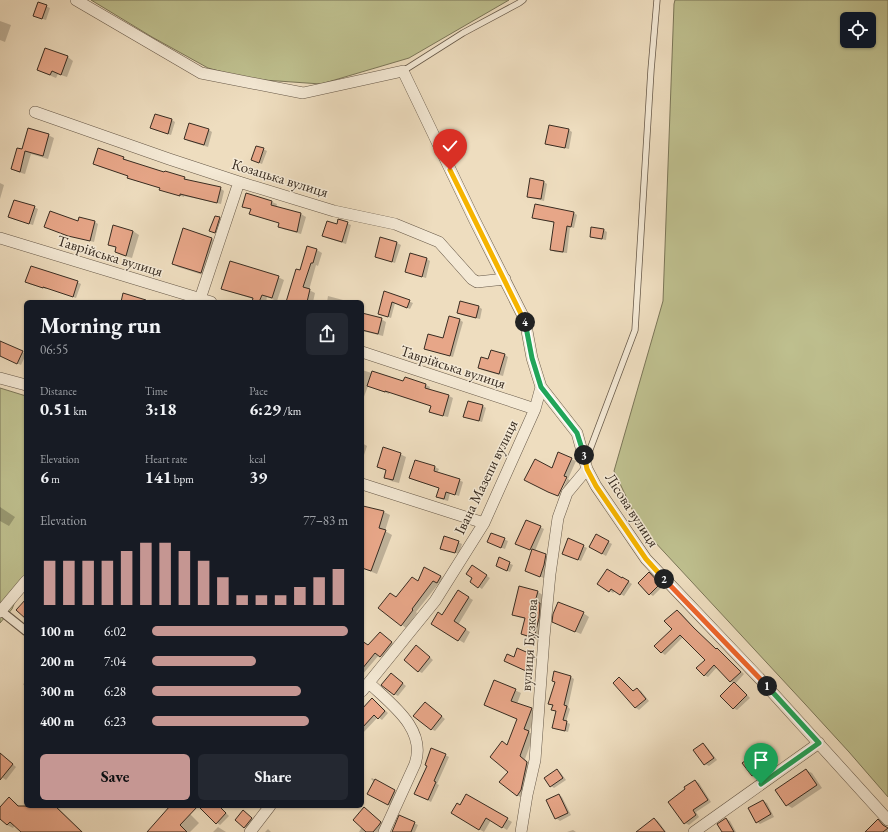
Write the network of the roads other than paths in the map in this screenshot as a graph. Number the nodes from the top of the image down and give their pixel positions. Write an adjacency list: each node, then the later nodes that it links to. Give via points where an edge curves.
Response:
1 (76, 0): 4 (street, via 201,73 303,93)
2 (523, 0): 4 (lane, via 463,33)
3 (657, 0): 15 (lane, via 635,330)
4 (403, 71): 8 (street, Лісова вулиця)
5 (35, 112): 6 (street, Козацька вулиця)
6 (239, 182): 8 (street, Козацька вулиця, via 334,211 395,224 439,242 477,282); 9 (street)
7 (0, 238): 9 (street, Таврійська вулиця)
8 (505, 279): 13 (street, Лісова вулиця, via 525,320 532,358)
9 (199, 300)
10 (364, 353): 14 (street, Таврійська вулиця)
11 (0, 378): 12 (street)
12 (24, 384)
13 (541, 387): 14 (street, Івана Мазепи вулиця); 15 (street, Лісова вулиця, via 577,433)
14 (535, 409): 17 (street, Івана Мазепи вулиця)
15 (586, 465): 22 (street, Лісова вулиця, via 596,486 646,559); 27 (street, вулиця Бузкова, via 567,493 558,518 544,629 535,760)
16 (364, 485): 17 (street)
17 (484, 523): 21 (street, Івана Мазепи вулиця, via 435,601)
18 (24, 583): 19 (street)
19 (0, 612): 20 (street)
20 (24, 630)
21 (365, 687): 26 (street, via 404,716 414,732 417,743 418,757)
22 (819, 743): 24 (street, Лісова вулиця); 28 (street)
23 (268, 808): 25 (street)
24 (888, 820)
25 (250, 832)
26 (384, 832)
27 (521, 832)
28 (694, 832)

